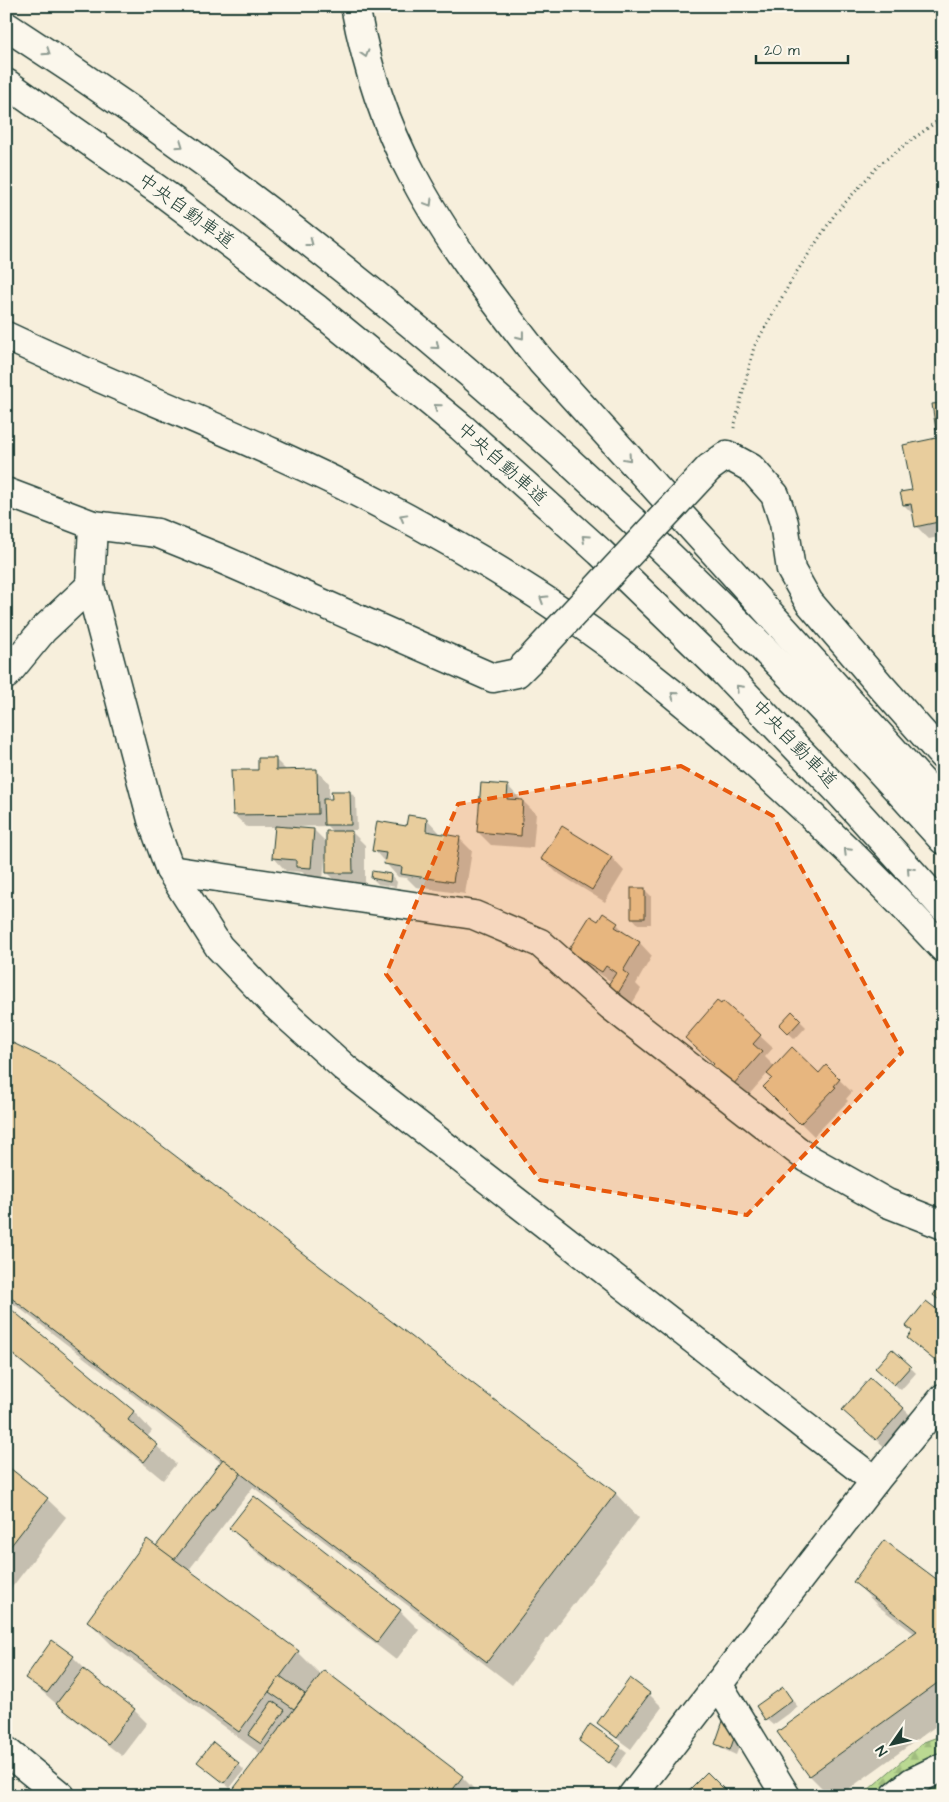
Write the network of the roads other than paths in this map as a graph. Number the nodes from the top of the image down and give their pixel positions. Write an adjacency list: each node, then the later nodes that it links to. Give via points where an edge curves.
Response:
1 (355, 6): 12 (main road, one-way to 12, via 361,41 382,109 412,174 450,238 495,302 541,361)
2 (6, 26): 13 (main road, one-way to 13, via 201,160 349,272 492,393 632,519 754,638)
3 (6, 83): 15 (main road, 中央自動車道, one-way to 3, via 724,672 600,552 461,427 316,309 167,196)
4 (6, 336): 6 (main road)
5 (6, 353): 6 (main road)
6 (224, 431): 16 (main road, one-way to 6, via 809,813 730,740 642,668 546,601 464,550 384,506)
7 (6, 492): 8 (main road)
8 (93, 525): 9 (main road); 11 (main road, bridge, via 157,534 220,558 493,678 517,673 718,461 751,468 775,495 784,523 791,570 809,602)
9 (90, 586): 10 (main road, via 42,630); 14 (main road, via 152,820)
10 (6, 675)
11 (943, 756)
12 (943, 805)
13 (943, 840)
14 (170, 870): 17 (main road, via 474,915 540,943 611,1006 807,1158 887,1203); 19 (main road, via 218,947 275,1005 346,1069)
15 (943, 907)
16 (943, 948)
17 (943, 1226)
18 (943, 1398): 19 (main road)
19 (875, 1481): 20 (main road)
20 (718, 1684): 24 (main road); 25 (main road)
21 (6, 1751): 23 (main road)
22 (943, 1766): 26 (main road, via 912,1782)
23 (61, 1796)
24 (632, 1796)
25 (786, 1796)
26 (895, 1796)

